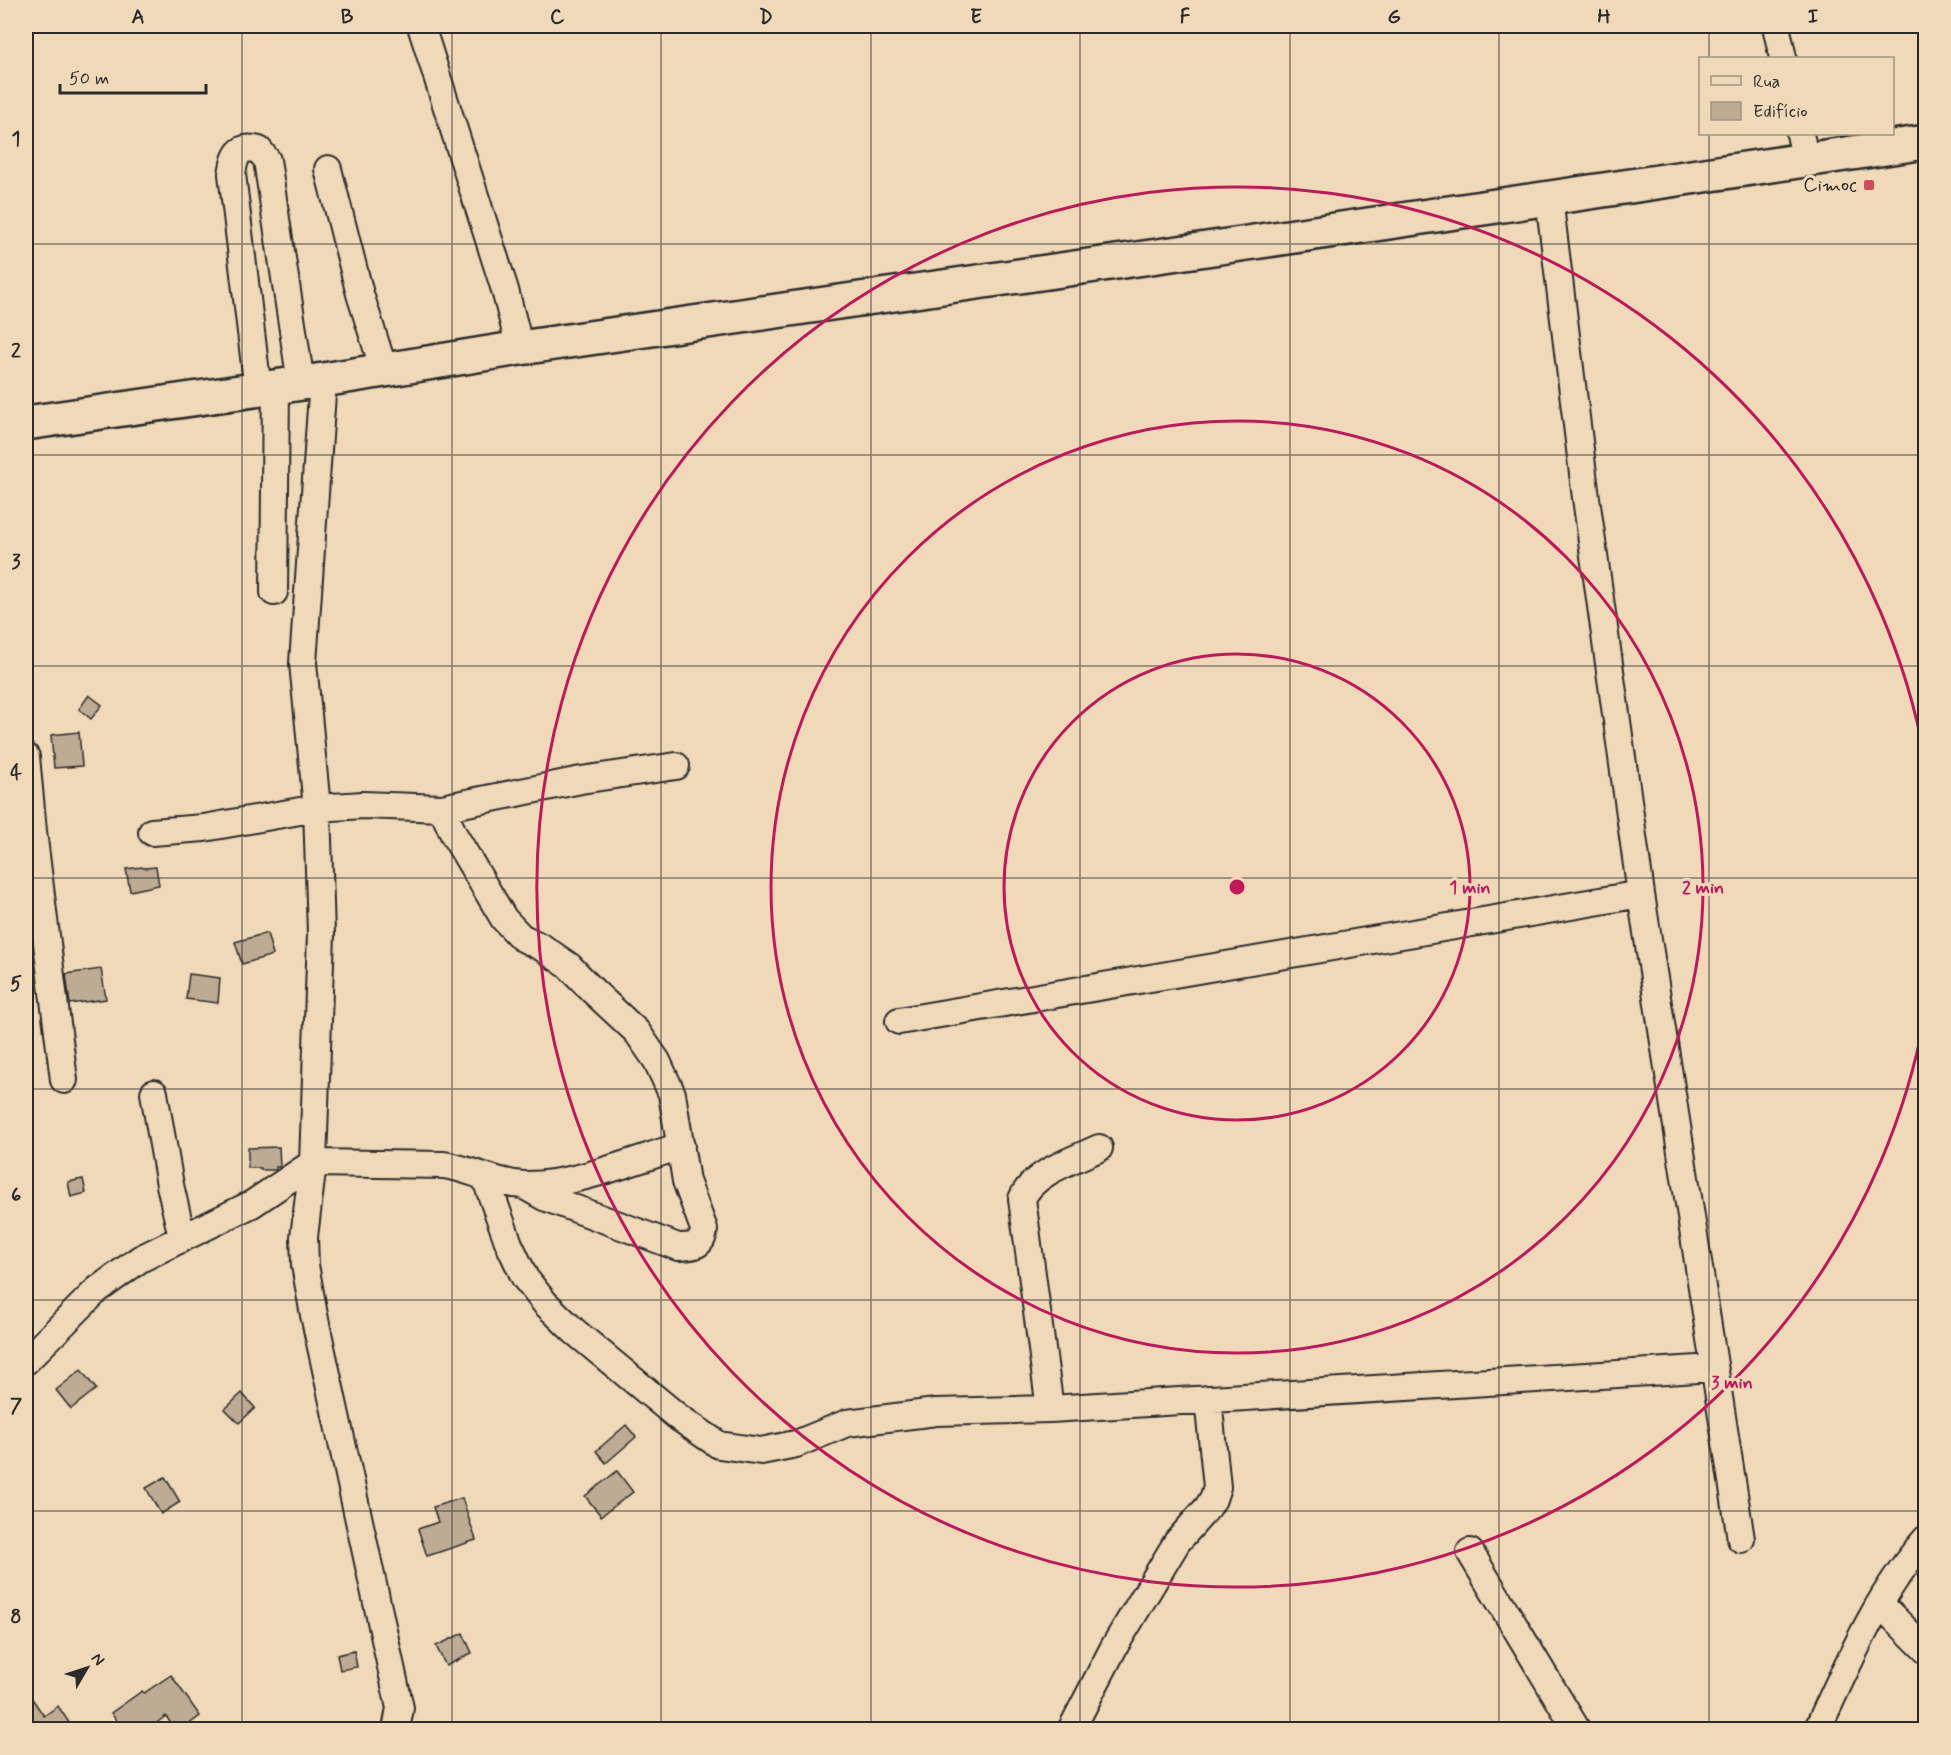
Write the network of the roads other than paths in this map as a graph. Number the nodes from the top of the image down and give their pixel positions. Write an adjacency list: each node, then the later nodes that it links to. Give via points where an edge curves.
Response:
1 (421, 26): 8 (street)
2 (1776, 26): 3 (street)
3 (1783, 57)
4 (1926, 142): 5 (main road)
5 (1803, 147): 7 (main road)
6 (328, 168): 9 (street)
7 (1549, 198): 8 (main road); 19 (street)
8 (520, 348): 9 (main road)
9 (384, 370): 10 (main road)
10 (290, 385): 10 (street, via 267,160 260,150 249,147 234,160 232,174); 11 (main road); 12 (street); 15 (street, via 303,663)
11 (26, 423)
12 (274, 592)
13 (26, 757): 17 (street)
14 (676, 766): 16 (street, via 581,780)
15 (316, 808): 16 (street); 18 (street, via 204,828); 25 (street, via 321,934)
16 (442, 808): 23 (street, via 504,919 521,937 569,966 637,1032 657,1061 672,1094)
17 (29, 832): 21 (street)
18 (152, 832)
19 (1641, 894): 20 (street); 30 (street)
20 (899, 1021)
21 (64, 1080)
22 (154, 1093): 28 (street)
23 (681, 1146): 27 (street, via 592,1174); 27 (street, via 686,1181 704,1229 703,1238 694,1247 678,1247 544,1197)
24 (1099, 1148): 32 (street, via 1037,1178 1022,1199)
25 (313, 1164): 26 (street, via 444,1165); 28 (street, via 252,1204); 38 (street, via 304,1236 305,1265)
26 (485, 1177): 27 (street); 32 (street, via 525,1278 545,1303 678,1417 719,1445 761,1451 796,1444 847,1423 936,1412)
27 (523, 1185)
28 (182, 1237): 29 (street, via 140,1259 97,1290)
29 (26, 1361)
30 (1714, 1368): 31 (street); 33 (street)
31 (1209, 1399): 32 (street); 39 (street, via 1217,1487 1214,1498 1177,1542 1114,1647)
32 (1050, 1409)
33 (1741, 1539)
34 (1926, 1539): 36 (street, via 1908,1559)
35 (1470, 1552): 40 (street)
36 (1880, 1604): 37 (street); 41 (street, via 1859,1639)
37 (1926, 1650)
38 (402, 1722)
39 (1071, 1730)
40 (1577, 1730)
41 (1817, 1730)

